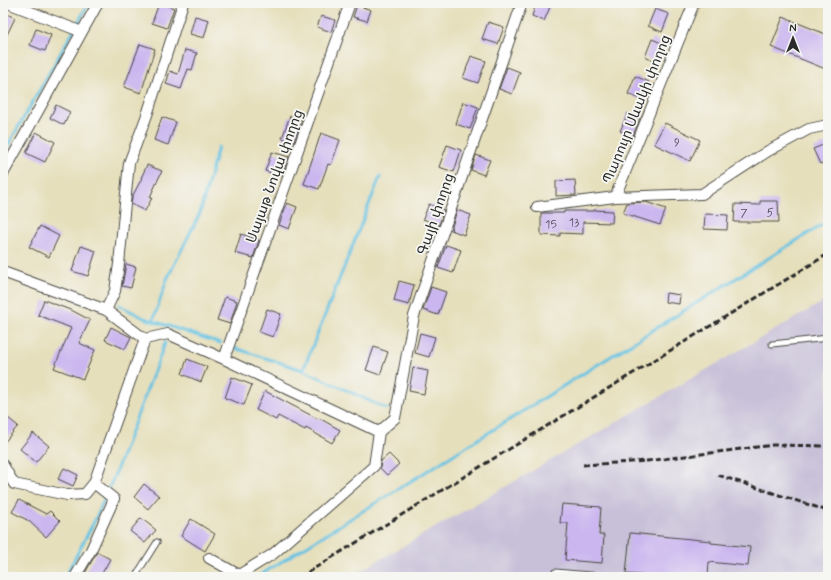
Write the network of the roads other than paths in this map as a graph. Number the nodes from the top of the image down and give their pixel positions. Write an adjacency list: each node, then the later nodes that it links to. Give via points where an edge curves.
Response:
1 (8, 3): 7 (street)
2 (98, 3): 7 (street)
3 (183, 3): 13 (street, via 129,163 115,291)
4 (350, 3): 17 (street, Սայաթ Նովա փողոց)
5 (522, 3): 18 (street, Գայի փողոց, via 414,316 394,418)
6 (694, 3): 10 (street, Պարույր Սևակի փողոց)
7 (77, 30): 9 (street)
8 (828, 125): 10 (street, via 809,129 768,151 702,194)
9 (3, 174)
10 (615, 197): 11 (street, Պարույր Սևակի փողոց)
11 (537, 207)
12 (3, 272): 13 (street)
13 (106, 310): 15 (street)
14 (828, 338): 16 (lane)
15 (145, 339): 17 (street, via 168,334); 20 (street)
16 (772, 344)
17 (224, 359): 18 (street)
18 (379, 432): 22 (street, via 374,466 273,554 239,575)
19 (3, 465): 20 (street, via 14,484 67,495 85,494)
20 (94, 483): 24 (street, via 114,499 91,550)
21 (157, 542): 25 (lane)
22 (209, 558)
23 (555, 572): 26 (lane)
24 (75, 577)
25 (135, 577)
26 (613, 577)

